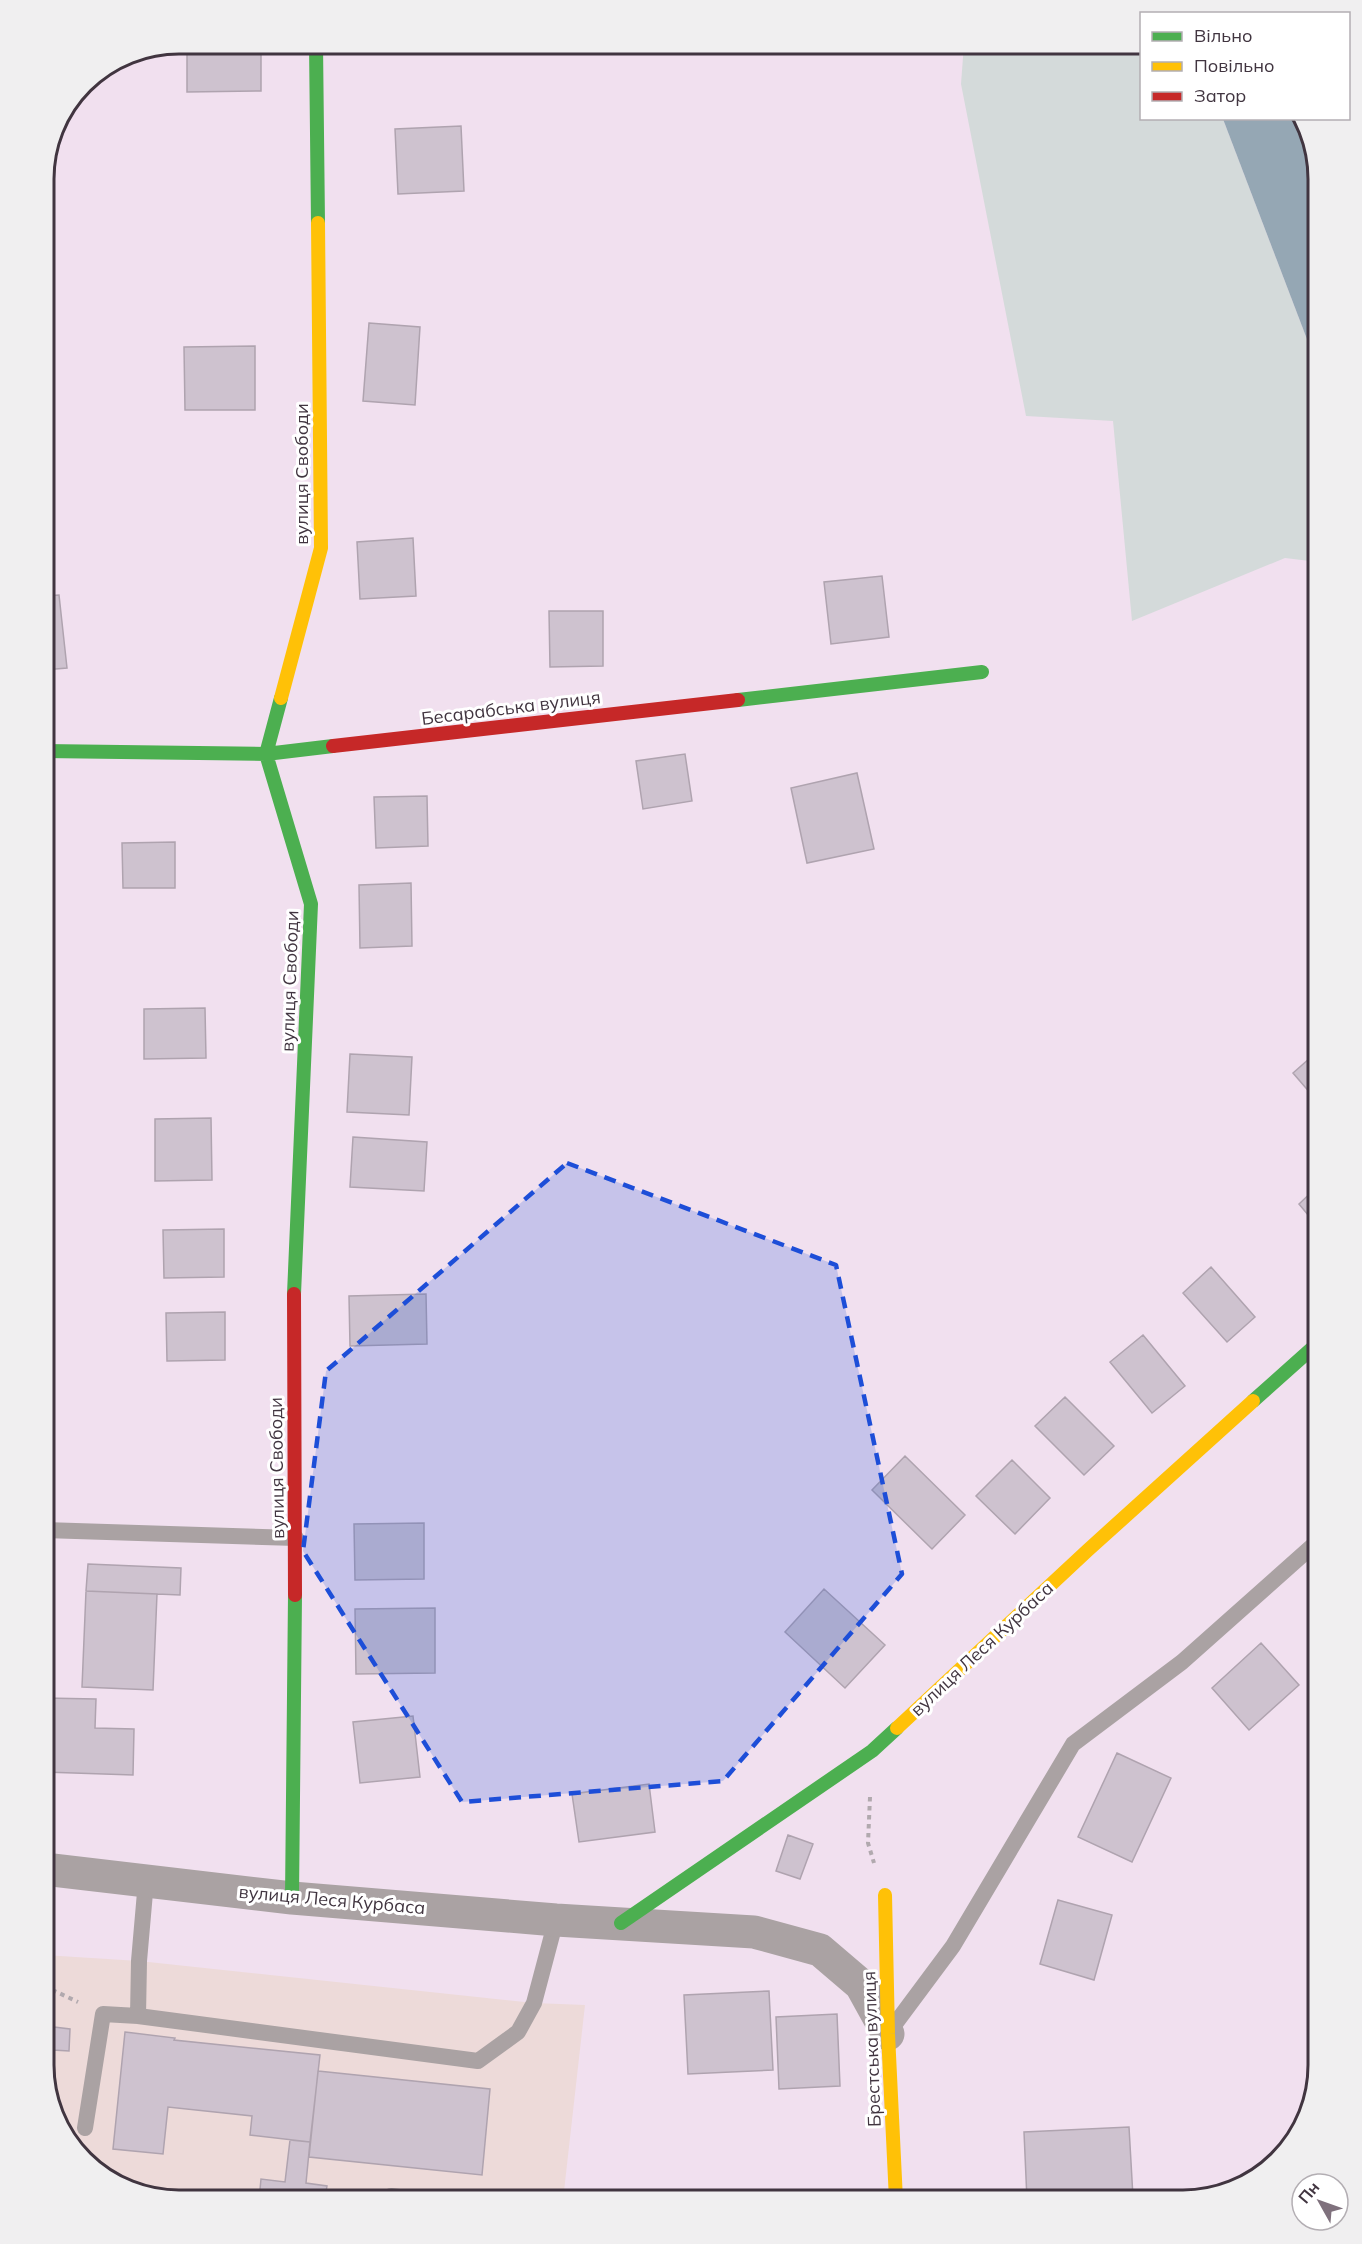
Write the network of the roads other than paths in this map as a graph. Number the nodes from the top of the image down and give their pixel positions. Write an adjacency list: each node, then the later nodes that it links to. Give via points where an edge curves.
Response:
1 (316, 54): 4 (street, вулиця Свободи, via 321,548)
2 (982, 672): 4 (street, Бесарабська вулиця)
3 (54, 752): 4 (street, Бесарабська вулиця)
4 (266, 754): 7 (street, вулиця Свободи, via 311,904 293,1325)
5 (1308, 1352): 14 (street, вулиця Леся Курбаса, via 872,1751)
6 (54, 1530): 7 (lane)
7 (296, 1538): 12 (street, вулиця Свободи)
8 (1308, 1550): 16 (lane, via 1182,1662 1073,1744 953,1946)
9 (54, 1870): 10 (street, вулиця Леся Курбаса)
10 (146, 1881): 12 (street, вулиця Леся Курбаса); 15 (lane)
11 (885, 1895): 16 (street, Брестська вулиця)
12 (292, 1898): 13 (street, вулиця Леся Курбаса)
13 (556, 1920): 14 (street, вулиця Леся Курбаса); 15 (lane, via 534,2003 518,2032 478,2061)
14 (621, 1923): 16 (street, вулиця Леся Курбаса, via 754,1932 820,1950 861,1985)
15 (138, 2016): 17 (lane, via 103,2014)
16 (888, 2034): 18 (street, Брестська вулиця)
17 (85, 2128)
18 (896, 2190)

